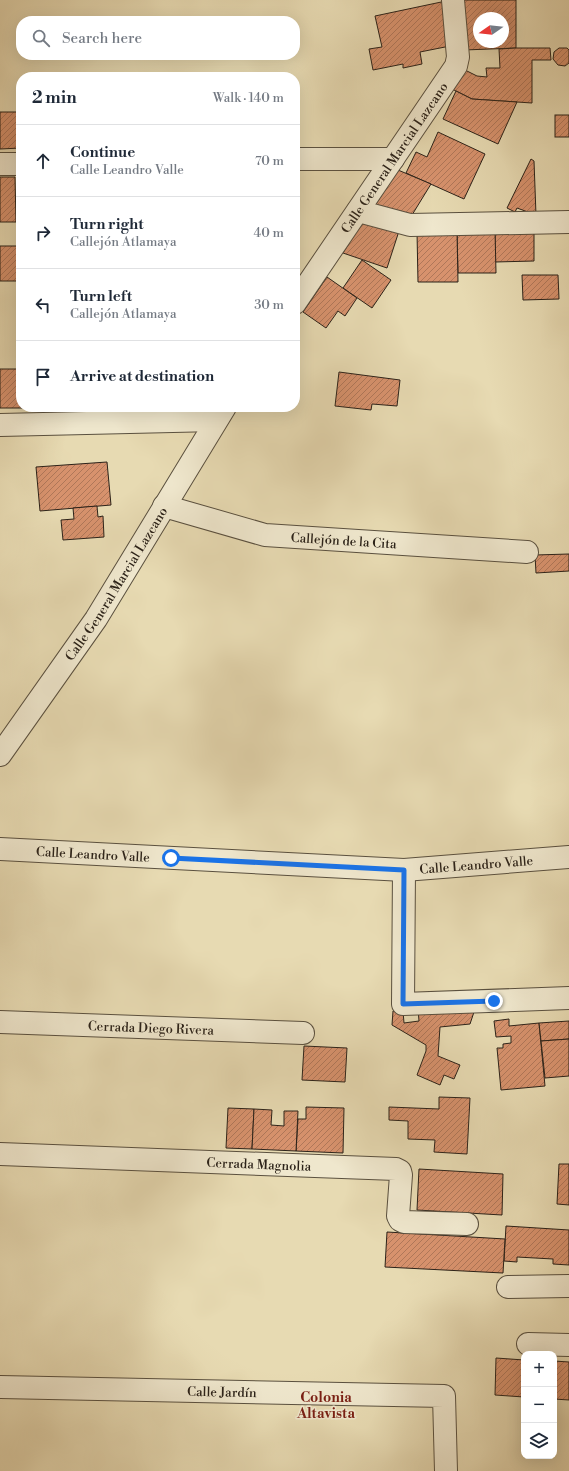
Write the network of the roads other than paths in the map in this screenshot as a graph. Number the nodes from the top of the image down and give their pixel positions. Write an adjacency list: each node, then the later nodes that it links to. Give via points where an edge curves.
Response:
1 (453, 0): 3 (street, Calle General Marcial Lazcano, via 458,57 456,66)
2 (300, 159): 3 (street)
3 (393, 159): 6 (street, Calle General Marcial Lazcano)
4 (0, 164): 5 (street)
5 (16, 164)
6 (358, 211): 7 (street, via 410,225); 8 (street, Calle General Marcial Lazcano)
7 (569, 222)
8 (300, 296)
9 (220, 414): 10 (street); 11 (street, Calle General Marcial Lazcano)
10 (0, 425)
11 (164, 506): 12 (street, Callejón de la Cita, via 265,535); 13 (street, Calle General Marcial Lazcano, via 96,619)
12 (527, 552)
13 (0, 755)
14 (0, 849): 16 (street, Calle Leandro Valle)
15 (569, 857): 16 (street, Calle Leandro Valle)
16 (404, 870): 17 (street, via 403,1004)
17 (569, 998)
18 (0, 1022): 19 (street, Cerrada Diego Rivera)
19 (303, 1033)
20 (0, 1154): 21 (street, Cerrada Magnolia, via 396,1169 401,1175 398,1216 400,1220)
21 (467, 1224)
22 (569, 1286): 23 (street)
23 (508, 1287)
24 (528, 1344): 25 (street)
25 (569, 1345)
26 (0, 1387): 27 (street, Calle Jardín, via 444,1396)
27 (446, 1471)

